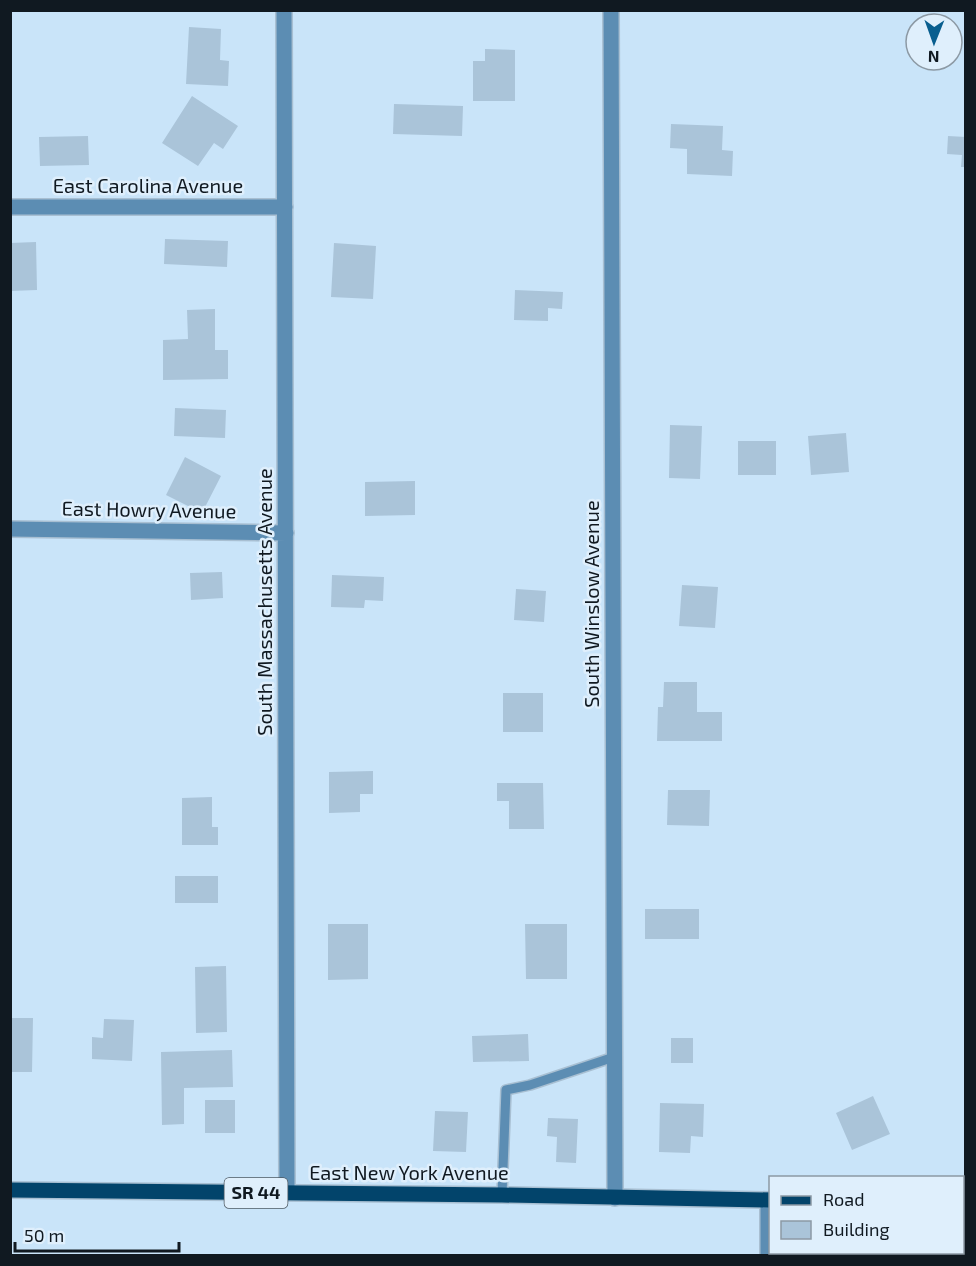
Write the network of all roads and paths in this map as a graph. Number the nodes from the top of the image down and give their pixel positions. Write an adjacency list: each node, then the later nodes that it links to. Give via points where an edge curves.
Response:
1 (284, 10): 4 (street, South Massachusetts Avenue)
2 (611, 10): 7 (street, South Winslow Avenue)
3 (10, 207): 4 (street, East Carolina Avenue)
4 (285, 207): 6 (street, South Massachusetts Avenue)
5 (10, 529): 6 (street, East Howry Avenue)
6 (286, 533): 9 (street, South Massachusetts Avenue)
7 (614, 1057): 10 (lane, via 506,1090); 11 (street, South Winslow Avenue)
8 (10, 1190): 9 (main road, East New York Avenue / SR 44)
9 (287, 1193): 10 (main road, East New York Avenue / SR 44)
10 (502, 1195): 11 (main road, East New York Avenue / SR 44)
11 (615, 1198): 12 (main road, East New York Avenue / SR 44)
12 (769, 1200): 13 (street)
13 (768, 1256)

